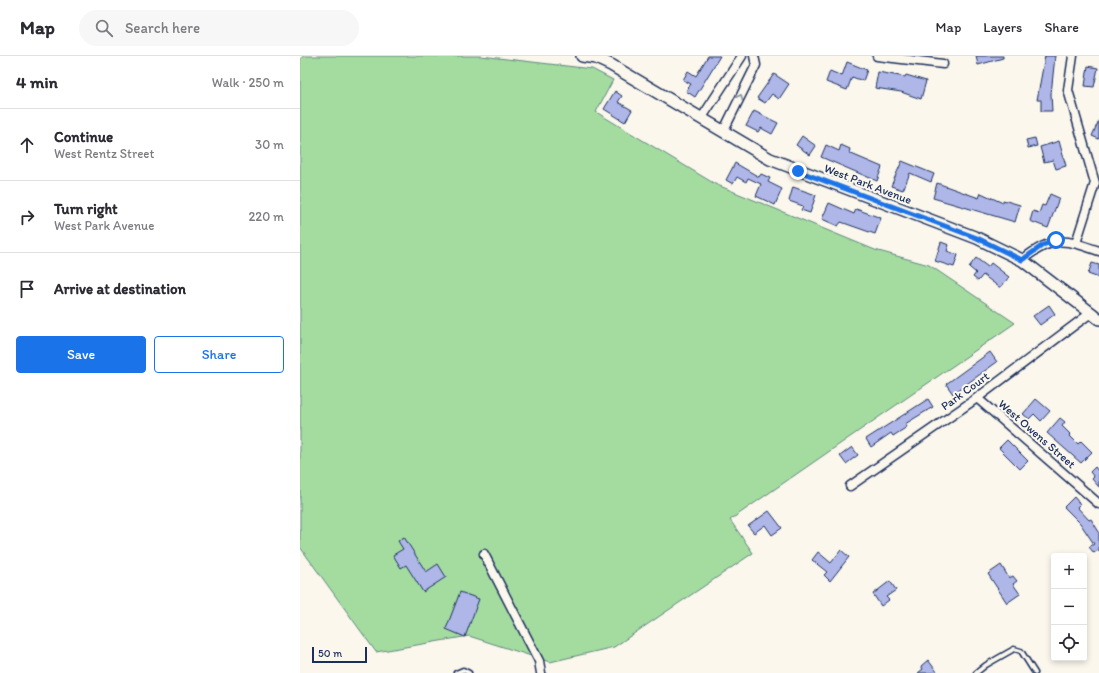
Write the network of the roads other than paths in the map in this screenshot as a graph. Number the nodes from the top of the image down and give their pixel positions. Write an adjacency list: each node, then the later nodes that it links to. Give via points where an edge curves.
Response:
1 (582, 56): 6 (street, West Park Avenue)
2 (742, 56): 8 (street)
3 (754, 56): 9 (street, one-way to 3, via 756,65)
4 (877, 56): 7 (street)
5 (1073, 56): 10 (street, via 1068,90)
6 (596, 57): 8 (street, West Park Avenue)
7 (943, 64)
8 (701, 119): 9 (street, West Park Avenue)
9 (723, 132): 13 (street, West Park Avenue, via 770,159 977,238)
10 (1097, 182): 11 (street)
11 (1076, 243): 12 (street); 13 (street, via 1056,240 1043,245)
12 (1099, 251)
13 (1022, 260): 14 (street, West Park Avenue)
14 (1095, 315): 15 (street, Park Court)
15 (976, 398): 16 (street, Park Court); 17 (street, West Owens Street)
16 (850, 486)
17 (1099, 504)
18 (484, 554): 21 (street, via 539,661)
19 (456, 673): 20 (lane, via 463,670)
20 (469, 673)
21 (541, 673)
22 (976, 673): 23 (lane, via 1014,648 1021,651)
23 (1035, 673)

